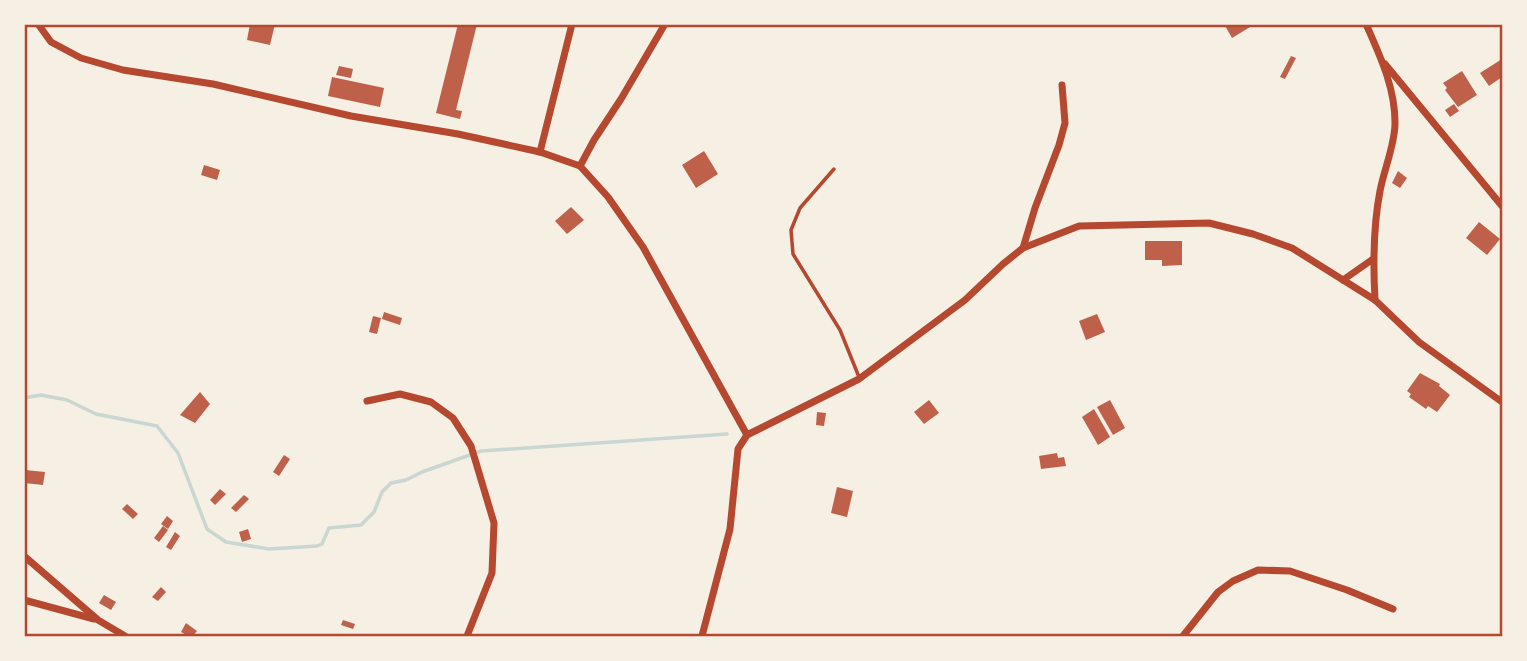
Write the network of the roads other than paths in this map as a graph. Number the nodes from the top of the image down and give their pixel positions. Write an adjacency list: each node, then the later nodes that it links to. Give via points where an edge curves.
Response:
1 (38, 24): 7 (street, via 51,42 81,58 123,70)
2 (572, 24): 7 (street)
3 (665, 24): 8 (street)
4 (1366, 24): 5 (street)
5 (1380, 58): 10 (street); 12 (street, via 1393,97 1395,125 1379,193)
6 (1062, 85): 11 (street, via 1065,123)
7 (540, 152): 8 (street)
8 (580, 166): 18 (street, via 643,247)
9 (834, 169): 15 (lane, via 800,208 791,230 793,254 840,330)
10 (1503, 206)
11 (1023, 248): 13 (street, via 1079,226 1209,223 1292,248); 15 (street, via 965,300)
12 (1373, 259): 13 (street); 14 (street)
13 (1343, 280): 14 (street)
14 (1375, 300): 17 (street, via 1419,342)
15 (859, 379): 18 (street)
16 (367, 401): 24 (street, via 400,394 431,402 453,418 471,446 494,523 492,573)
17 (1503, 402)
18 (747, 435): 25 (street, via 738,449 730,529)
19 (24, 556): 22 (street)
20 (24, 600): 22 (street)
21 (1393, 609): 26 (street, via 1290,571 1258,570 1218,592)
22 (99, 620): 23 (street)
23 (125, 636)
24 (467, 636)
25 (702, 636)
26 (1182, 636)

